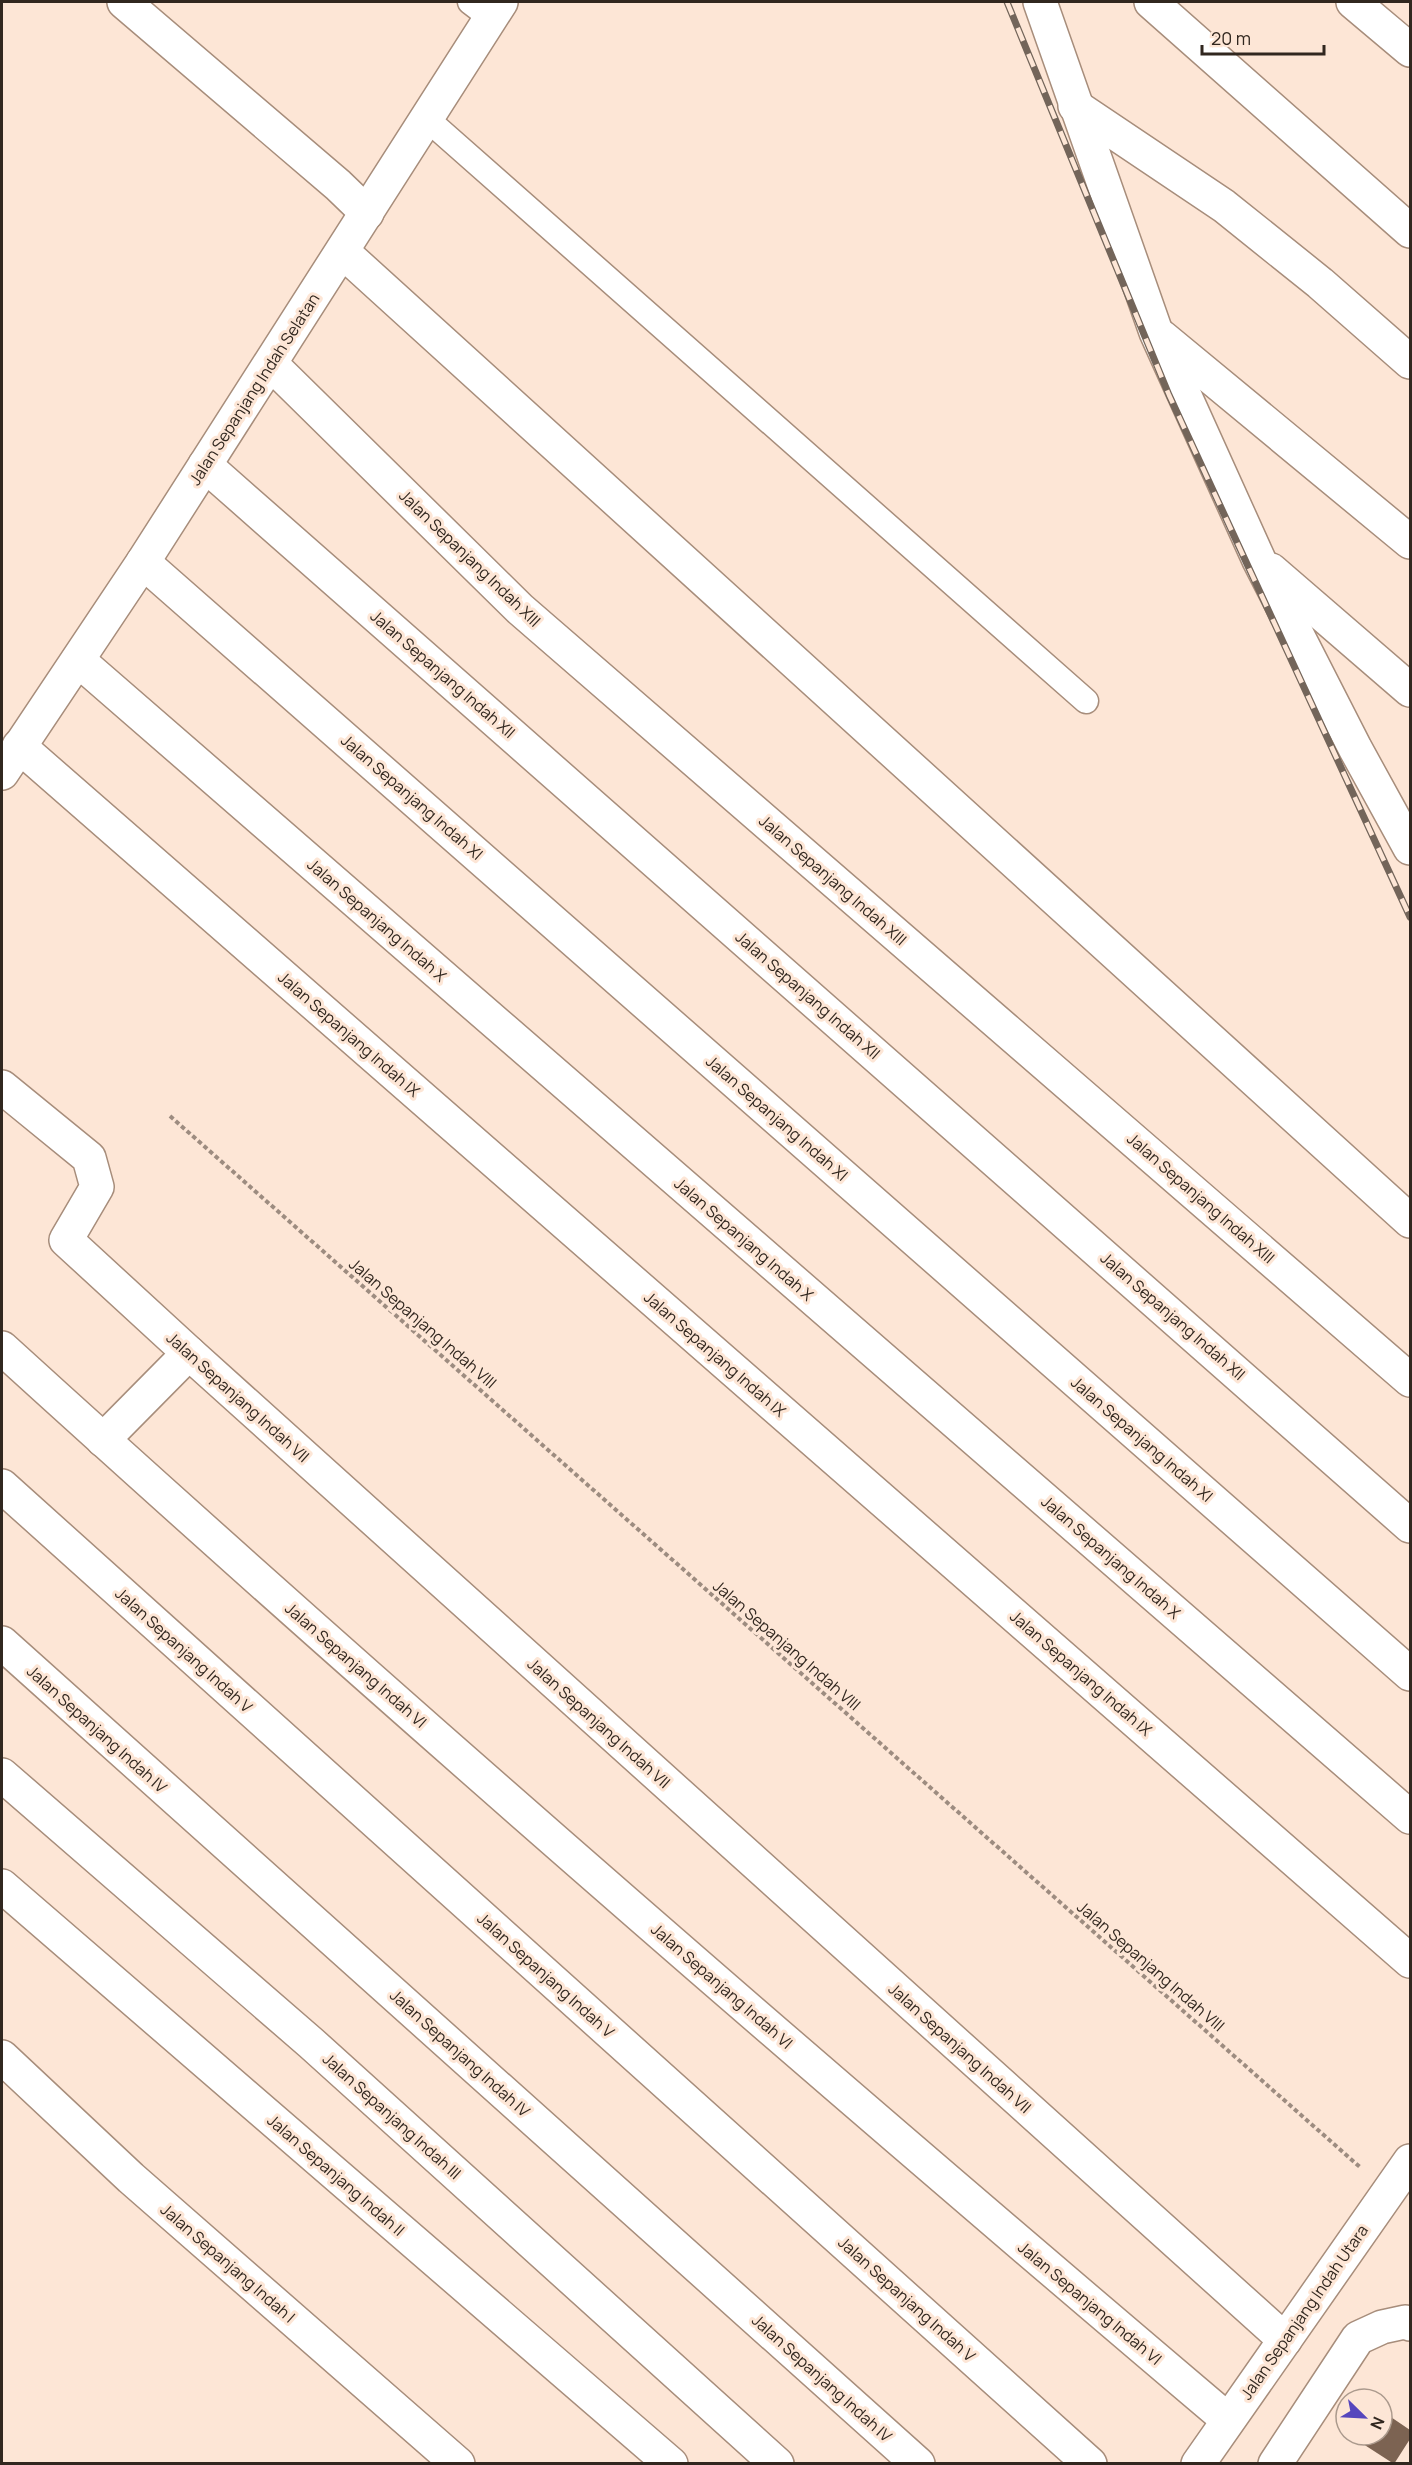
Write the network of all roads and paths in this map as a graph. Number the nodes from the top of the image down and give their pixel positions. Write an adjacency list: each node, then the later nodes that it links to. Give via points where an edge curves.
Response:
1 (124, 2): 9 (street)
2 (1040, 2): 7 (street)
3 (1151, 2): 10 (street)
4 (1353, 2): 6 (street)
5 (487, 7): 8 (street, Jalan Sepanjang Indah Selatan)
6 (1410, 50)
7 (1075, 106): 12 (street); 13 (street, via 1224,206)
8 (427, 119): 9 (street, Jalan Sepanjang Indah Selatan); 21 (lane)
9 (367, 213): 11 (street, Jalan Sepanjang Indah Selatan)
10 (1410, 231)
11 (343, 252): 14 (street, Jalan Sepanjang Indah Selatan); 26 (street)
12 (1156, 332): 16 (street); 17 (street)
13 (1410, 362)
14 (271, 364): 15 (street, Jalan Sepanjang Indah Selatan); 29 (street, Jalan Sepanjang Indah XIII, via 520,609)
15 (205, 465): 18 (street, Jalan Sepanjang Indah Selatan); 32 (street, Jalan Sepanjang Indah XII)
16 (1410, 542)
17 (1259, 560): 20 (street); 23 (street)
18 (143, 562): 19 (street, Jalan Sepanjang Indah Selatan); 34 (street, Jalan Sepanjang Indah XI)
19 (78, 660): 22 (street, Jalan Sepanjang Indah Selatan); 36 (street, Jalan Sepanjang Indah X)
20 (1410, 690)
21 (1086, 701)
22 (10, 759): 38 (street, Jalan Sepanjang Indah IX)
23 (1410, 846)
24 (2, 1087): 28 (street, Jalan Sepanjang Indah VII, via 89,1158 98,1187 66,1240)
25 (170, 1116): 41 (path, Jalan Sepanjang Indah VIII)
26 (1410, 1221)
27 (2, 1347): 30 (street, Jalan Sepanjang Indah VI)
28 (189, 1353): 30 (street); 43 (street, Jalan Sepanjang Indah VII)
29 (1410, 1380)
30 (103, 1440): 44 (street, Jalan Sepanjang Indah VI, via 886,2129)
31 (2, 1486): 49 (street, Jalan Sepanjang Indah V)
32 (1410, 1526)
33 (2, 1643): 48 (street, Jalan Sepanjang Indah IV)
34 (1410, 1674)
35 (2, 1775): 47 (street, Jalan Sepanjang Indah III, via 312,2043)
36 (1410, 1817)
37 (2, 1886): 46 (street, Jalan Sepanjang Indah II)
38 (1410, 1961)
39 (2, 2057): 45 (street, Jalan Sepanjang Indah I, via 130,2178)
40 (1410, 2161): 41 (street, Jalan Sepanjang Indah Utara)
41 (1389, 2192): 43 (street, Jalan Sepanjang Indah Utara)
42 (1410, 2324): 51 (street, via 1382,2327 1358,2338)
43 (1285, 2340): 44 (street, Jalan Sepanjang Indah Utara)
44 (1228, 2420): 50 (street, Jalan Sepanjang Indah Utara)
45 (458, 2463)
46 (671, 2463)
47 (777, 2463)
48 (918, 2463)
49 (1090, 2463)
50 (1198, 2463)
51 (1275, 2463)

